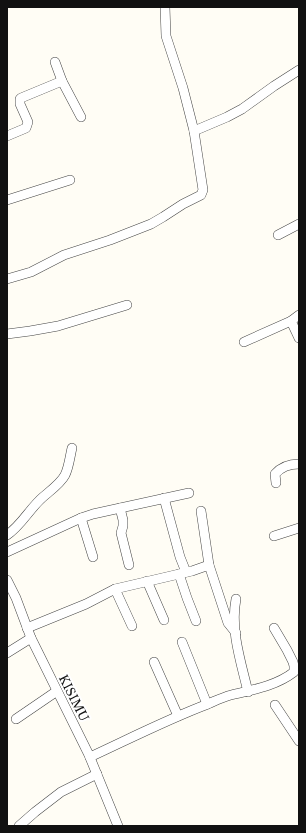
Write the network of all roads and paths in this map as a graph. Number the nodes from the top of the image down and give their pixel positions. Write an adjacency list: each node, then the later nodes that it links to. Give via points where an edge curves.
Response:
1 (165, 7): 6 (street, via 166,36)
2 (55, 62): 4 (street)
3 (299, 70): 6 (street, via 242,109)
4 (62, 81): 5 (street); 7 (street, via 21,98 20,104 28,125)
5 (81, 117)
6 (194, 131): 12 (street, via 203,187 201,195 151,224 64,255 31,272)
7 (7, 136)
8 (70, 180): 9 (street)
9 (7, 200)
10 (299, 224): 11 (street)
11 (278, 235)
12 (7, 279)
13 (127, 305): 16 (street, via 58,326)
14 (299, 315): 15 (street)
15 (291, 321): 17 (street); 18 (street)
16 (7, 334)
17 (299, 338)
18 (244, 342)
19 (72, 448): 28 (street, via 65,476)
20 (299, 464): 21 (street, via 279,469 275,474)
21 (276, 482)
22 (189, 493): 23 (street)
23 (164, 498): 24 (street); 34 (street)
24 (120, 508): 26 (street); 32 (street, via 123,520 121,533)
25 (201, 511): 33 (street)
26 (81, 518): 30 (street); 31 (street)
27 (299, 528): 29 (street)
28 (7, 535)
29 (274, 536)
30 (7, 552)
31 (93, 557)
32 (129, 565)
33 (209, 566): 34 (street); 44 (street, via 228,622)
34 (183, 573): 36 (street); 40 (street, via 187,598)
35 (7, 580): 42 (street, KISIMU)
36 (147, 581): 37 (street); 39 (street)
37 (115, 589): 41 (street); 42 (street)
38 (236, 599): 44 (street)
39 (164, 620)
40 (196, 621)
41 (132, 626)
42 (27, 628): 45 (street, KISIMU)
43 (274, 628): 50 (street, via 293,662 294,672)
44 (236, 633): 50 (street)
45 (30, 638): 47 (street); 49 (street, KISIMU)
46 (182, 642): 51 (street)
47 (7, 653)
48 (154, 662): 53 (street)
49 (57, 691): 54 (street); 56 (street, KISIMU)
50 (248, 692): 51 (street)
51 (207, 704): 53 (street)
52 (275, 705): 55 (street)
53 (178, 716): 56 (street)
54 (16, 718)
55 (299, 741)
56 (90, 757): 57 (street, KISIMU)
57 (97, 774): 58 (street, via 61,792); 59 (street, KISIMU)
58 (19, 826)
59 (118, 826)

